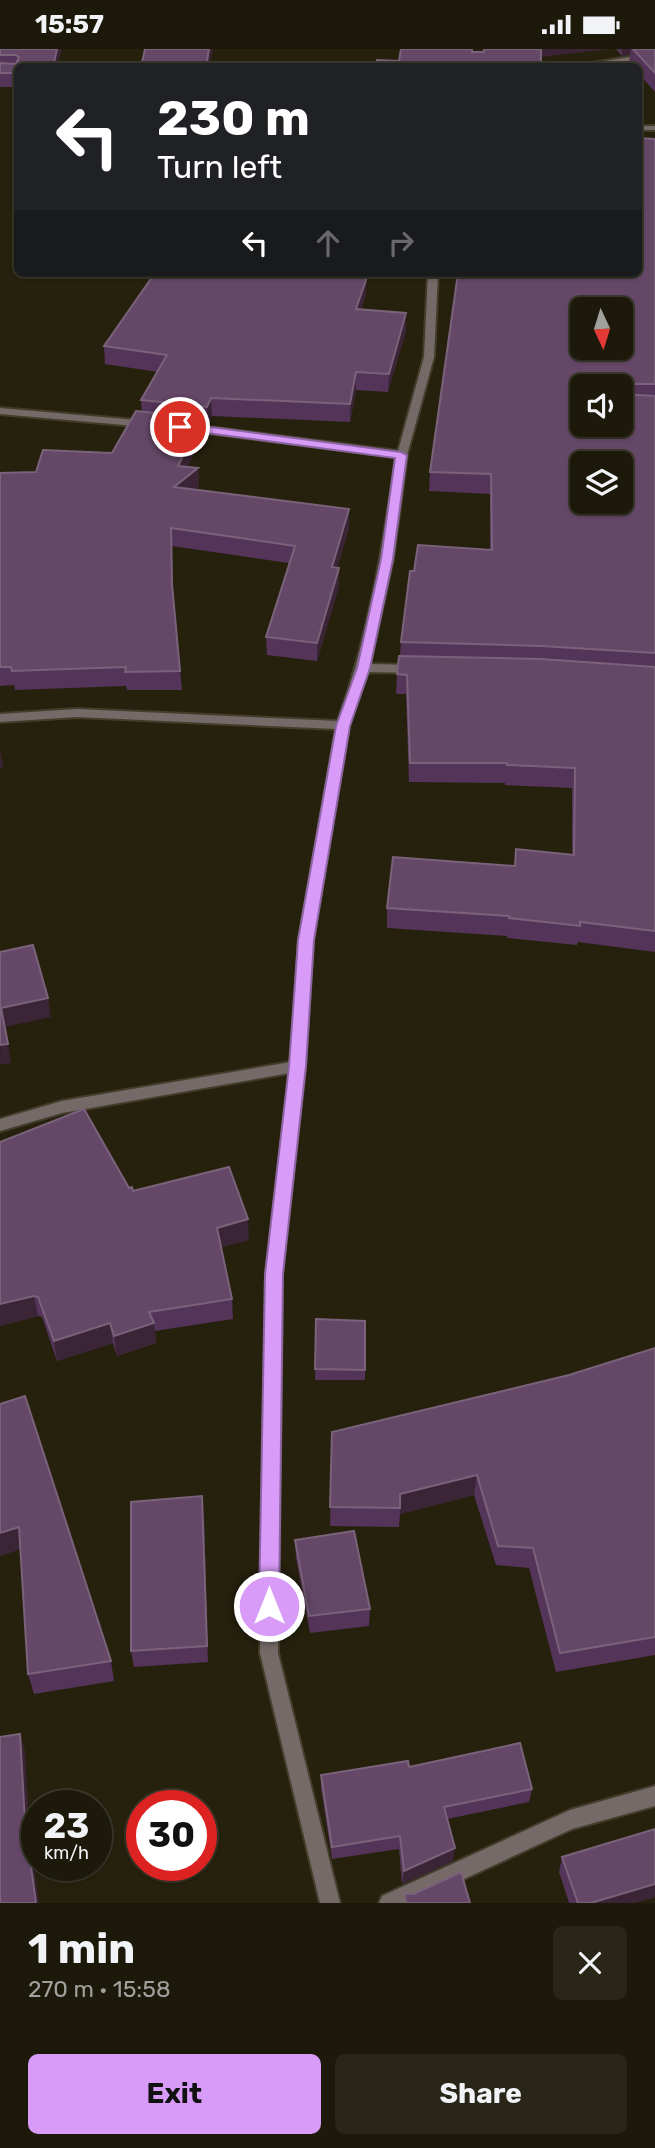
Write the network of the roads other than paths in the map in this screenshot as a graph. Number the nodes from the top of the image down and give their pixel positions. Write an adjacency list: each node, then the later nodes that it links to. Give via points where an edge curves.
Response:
1 (629, 49): 3 (street)
2 (655, 55): 3 (street)
3 (626, 58): 4 (street)
4 (595, 63)
5 (433, 277): 9 (street, via 429,357)
6 (0, 411): 7 (street)
7 (153, 424)
8 (167, 426): 9 (street)
9 (401, 455): 10 (street, via 387,559)
10 (363, 668): 11 (street); 13 (street)
11 (431, 670)
12 (0, 718): 13 (street, via 77,713)
13 (343, 726): 14 (street, via 306,940)
14 (298, 1066): 15 (street, via 62,1107); 17 (street, via 274,1274 269,1653)
15 (0, 1125)
16 (655, 1796): 18 (street, via 570,1820)
17 (330, 1903)
18 (389, 1903)

